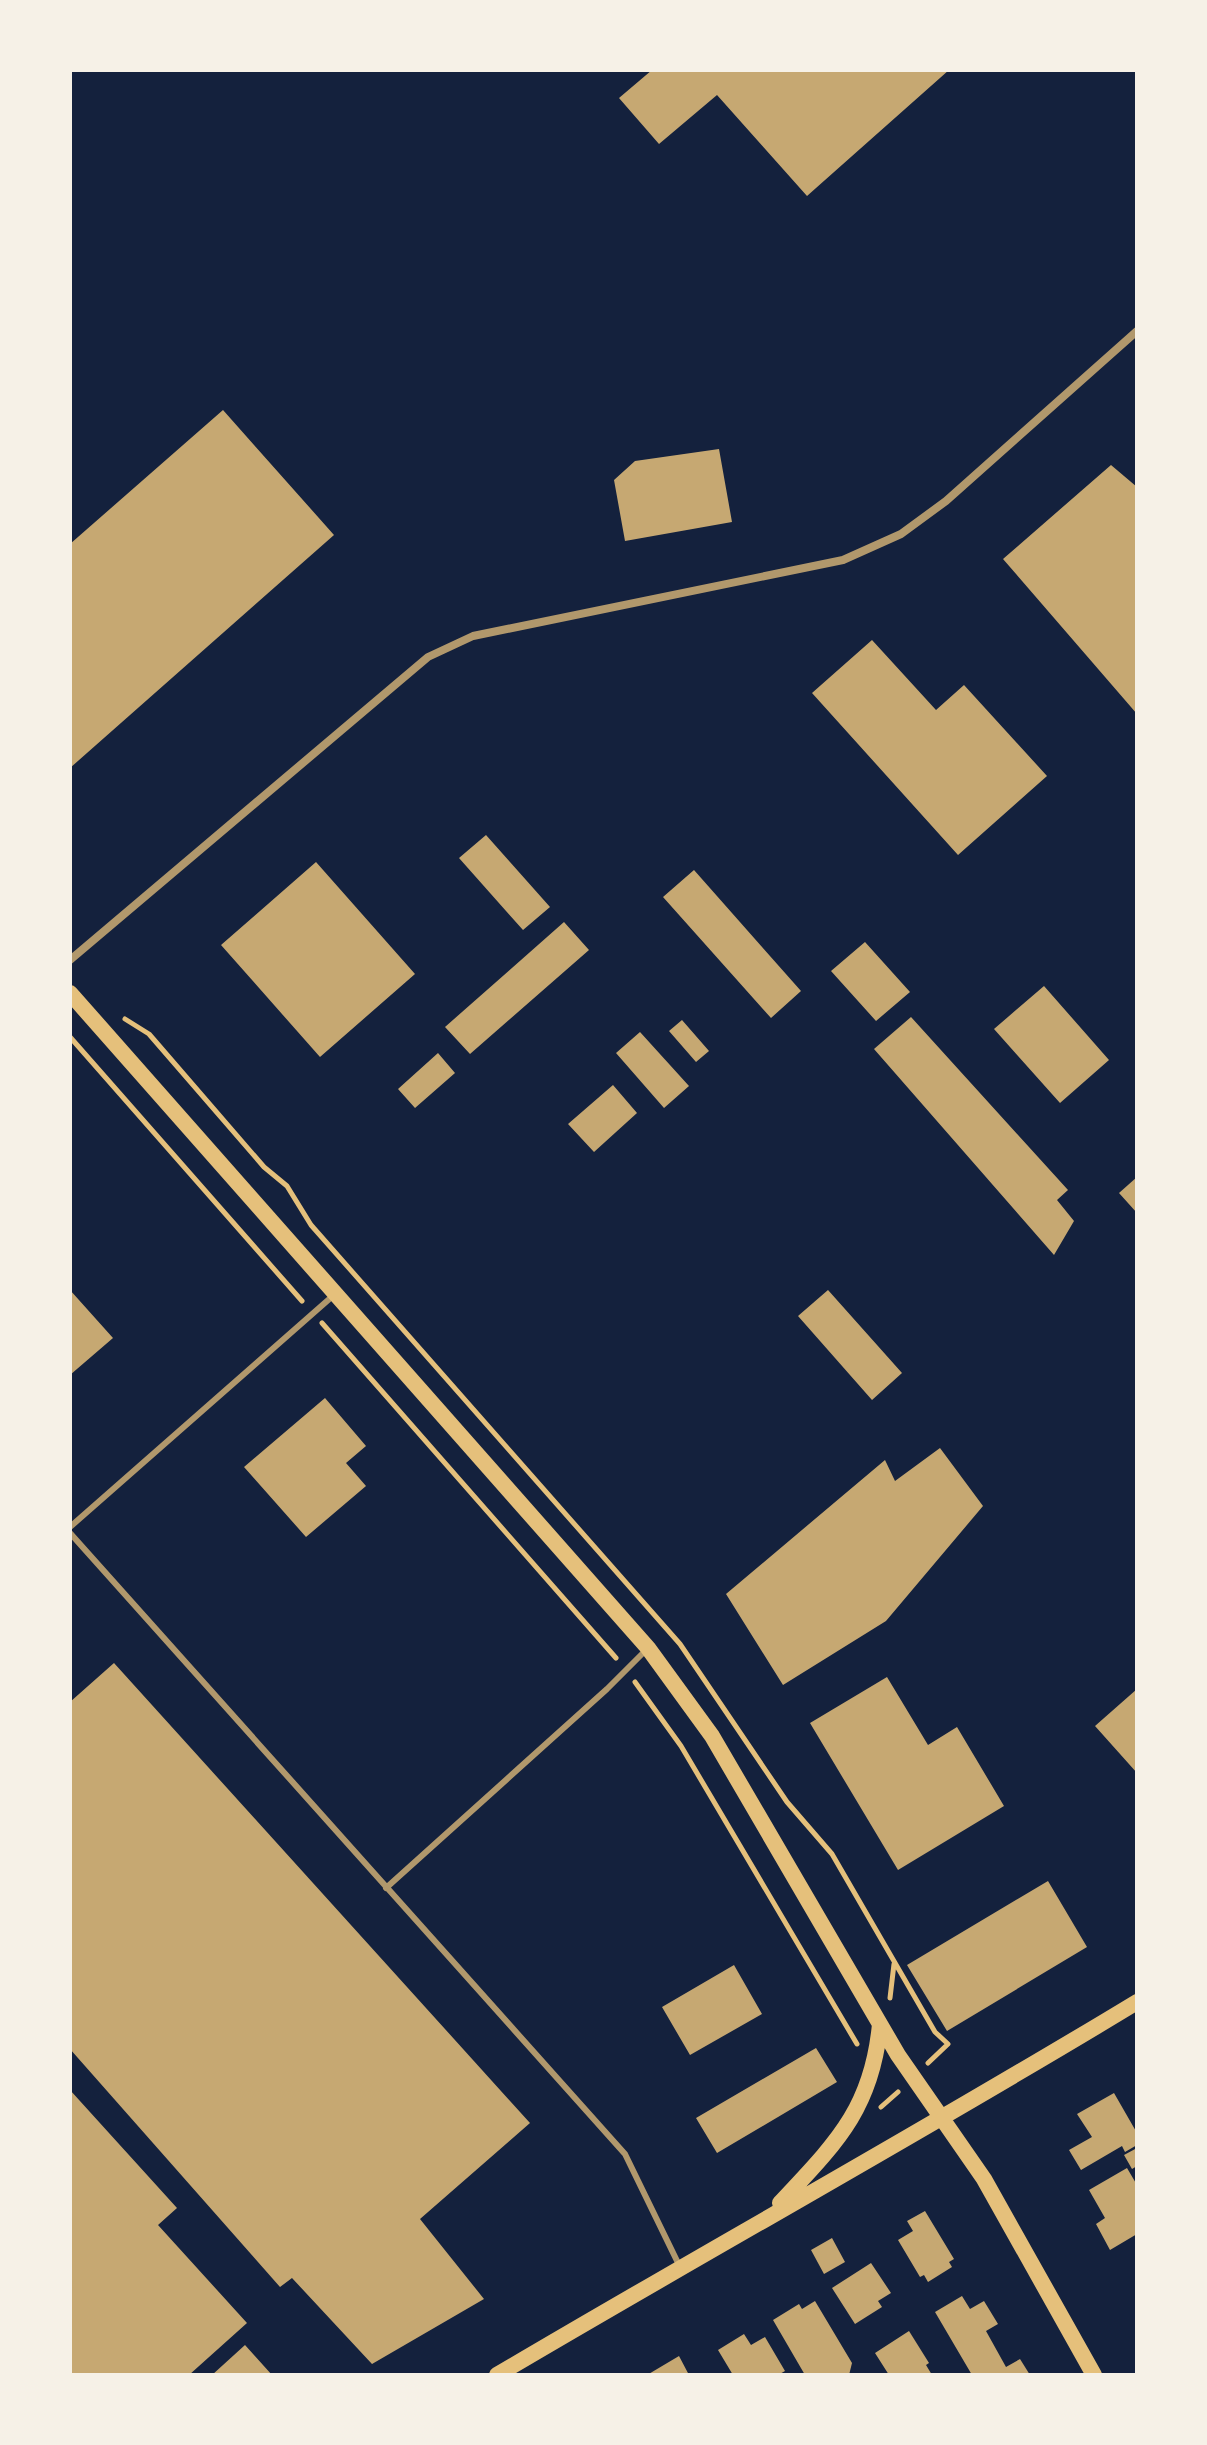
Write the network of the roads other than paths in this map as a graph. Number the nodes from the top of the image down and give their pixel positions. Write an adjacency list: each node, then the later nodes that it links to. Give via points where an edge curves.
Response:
1 (1137, 331): 2 (street, via 946,501 901,534 843,560 473,636 428,657)
2 (70, 960)
3 (70, 993): 4 (main road)
4 (335, 1294): 5 (lane); 7 (main road)
5 (70, 1527)
6 (70, 1533): 8 (lane)
7 (648, 1648): 8 (lane); 10 (main road, via 712,1736)
8 (386, 1888): 13 (lane, via 625,2154)
9 (1137, 2002): 11 (main road)
10 (880, 2024): 11 (main road); 12 (main road, via 876,2061 856,2115)
11 (943, 2118): 12 (main road); 15 (main road, via 984,2179)
12 (769, 2215): 13 (main road)
13 (680, 2267): 14 (main road)
14 (497, 2375)
15 (1094, 2375)

